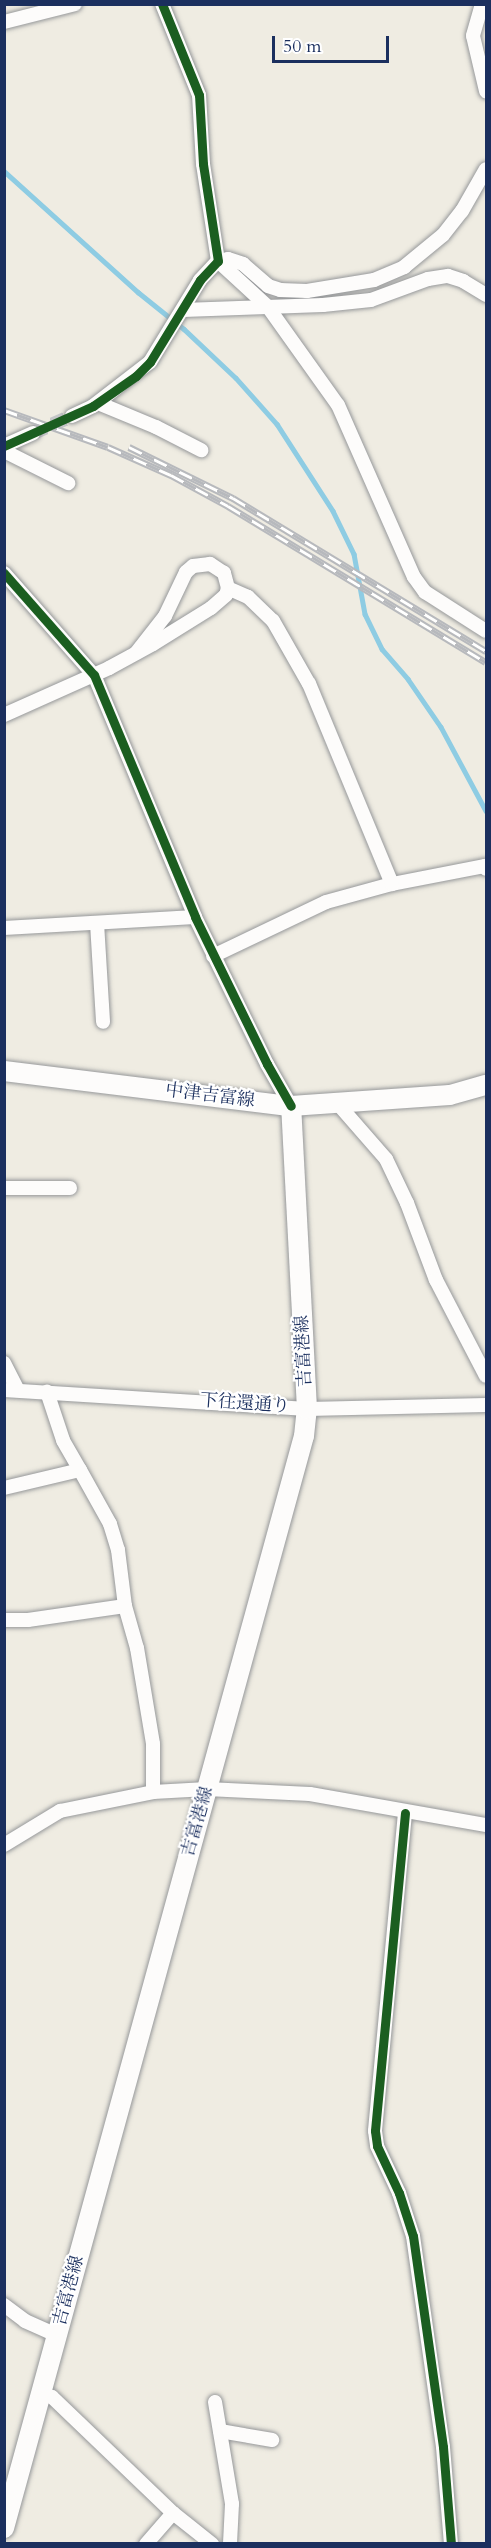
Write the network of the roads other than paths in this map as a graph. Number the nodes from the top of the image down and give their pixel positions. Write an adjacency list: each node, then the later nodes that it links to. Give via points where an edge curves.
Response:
1 (75, 4): 4 (street)
2 (162, 4): 7 (street, via 199,95 203,164)
3 (482, 4): 5 (street, via 473,36)
4 (4, 22)
5 (486, 91)
6 (486, 169): 7 (street, via 443,236 404,267 374,280 307,291 280,290 268,286 243,264 228,259)
7 (218, 261): 9 (street); 10 (street, via 200,280)
8 (486, 295): 9 (street, via 448,276 428,279 371,300)
9 (268, 307): 10 (street); 20 (street, via 338,405 414,577 425,592)
10 (183, 310): 11 (street, via 150,362)
11 (98, 403): 12 (street); 15 (street)
12 (72, 416)
13 (33, 433): 14 (street)
14 (4, 446)
15 (201, 450)
16 (4, 451): 17 (street)
17 (68, 483)
18 (4, 573): 22 (street)
19 (228, 588): 21 (street, via 220,601); 21 (street, via 218,567 193,567 181,579 165,616); 25 (street, via 248,597 273,621 309,684)
20 (486, 631)
21 (136, 653): 22 (street)
22 (94, 675): 23 (street); 26 (street)
23 (4, 715)
24 (486, 867): 25 (street)
25 (392, 884): 29 (street, via 326,902)
26 (195, 917): 27 (street); 29 (street)
27 (97, 923): 28 (street); 30 (street)
28 (4, 928)
29 (213, 956): 34 (street)
30 (103, 1022)
31 (4, 1071): 34 (main road, 中津吉富線)
32 (486, 1085): 33 (main road, 中津吉富線, via 450,1095)
33 (338, 1104): 34 (main road, 中津吉富線); 38 (street, via 386,1159 436,1280)
34 (291, 1106): 42 (main road, 吉富港線)
35 (4, 1188): 36 (street)
36 (70, 1188)
37 (4, 1363): 39 (street)
38 (486, 1376)
39 (11, 1390): 40 (street, 下往還通り)
40 (47, 1392): 42 (street, 下往還通り); 43 (street, via 63,1440)
41 (486, 1405): 42 (street, 下往還通り)
42 (307, 1409): 47 (main road, 吉富港線, via 303,1436)
43 (80, 1470): 44 (street); 45 (street, via 110,1524)
44 (4, 1488)
45 (125, 1605): 46 (street); 48 (street, via 137,1648 153,1744)
46 (4, 1620)
47 (207, 1789): 48 (street); 49 (street, via 310,1794); 53 (main road, 吉富港線)
48 (153, 1792): 51 (street, via 60,1811)
49 (405, 1812): 50 (street); 63 (street, via 375,2131 377,2146 413,2236 443,2447)
50 (486, 1825)
51 (4, 1845)
52 (4, 2305): 53 (street, via 26,2321)
53 (57, 2335): 54 (main road, 吉富港線)
54 (42, 2394): 58 (street, via 52,2397); 59 (main road, 吉富港線)
55 (215, 2402): 56 (street)
56 (220, 2431): 57 (street); 62 (street, via 232,2504)
57 (272, 2440)
58 (173, 2513): 60 (street); 61 (street)
59 (4, 2528)
60 (146, 2544)
61 (212, 2544)
62 (231, 2544)
63 (451, 2544)

